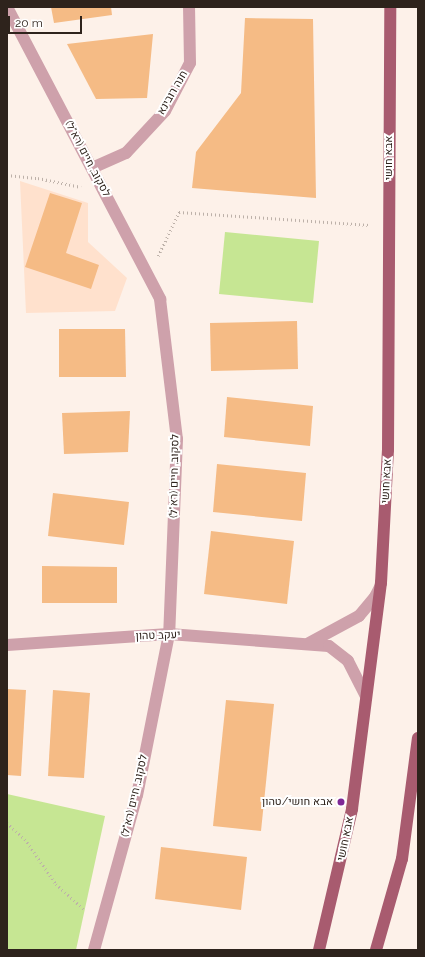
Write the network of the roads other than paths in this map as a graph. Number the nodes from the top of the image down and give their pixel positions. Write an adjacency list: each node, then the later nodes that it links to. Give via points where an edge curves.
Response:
1 (7, 7): 4 (street, לסקוב, חיים (רא"ל))
2 (189, 7): 4 (street, חנה רובינא, via 190,63 165,111 126,153)
3 (390, 7): 5 (main road, אבא חושי, via 388,450)
4 (92, 168): 6 (street, לסקוב, חיים (רא"ל), via 160,299 177,439)
5 (381, 583): 7 (street, via 375,597 358,616); 9 (main road, אבא חושי)
6 (169, 634): 7 (street, יעקב טהון); 8 (street, יעקב טהון); 11 (street, לסקוב, חיים (רא"ל), via 137,795)
7 (309, 643): 9 (street, יעקב טהון, via 329,646 340,653 348,661)
8 (7, 645)
9 (366, 696): 12 (main road, אבא חושי, via 352,809)
10 (418, 738): 13 (main road, via 402,859)
11 (94, 950)
12 (319, 950)
13 (376, 950)

